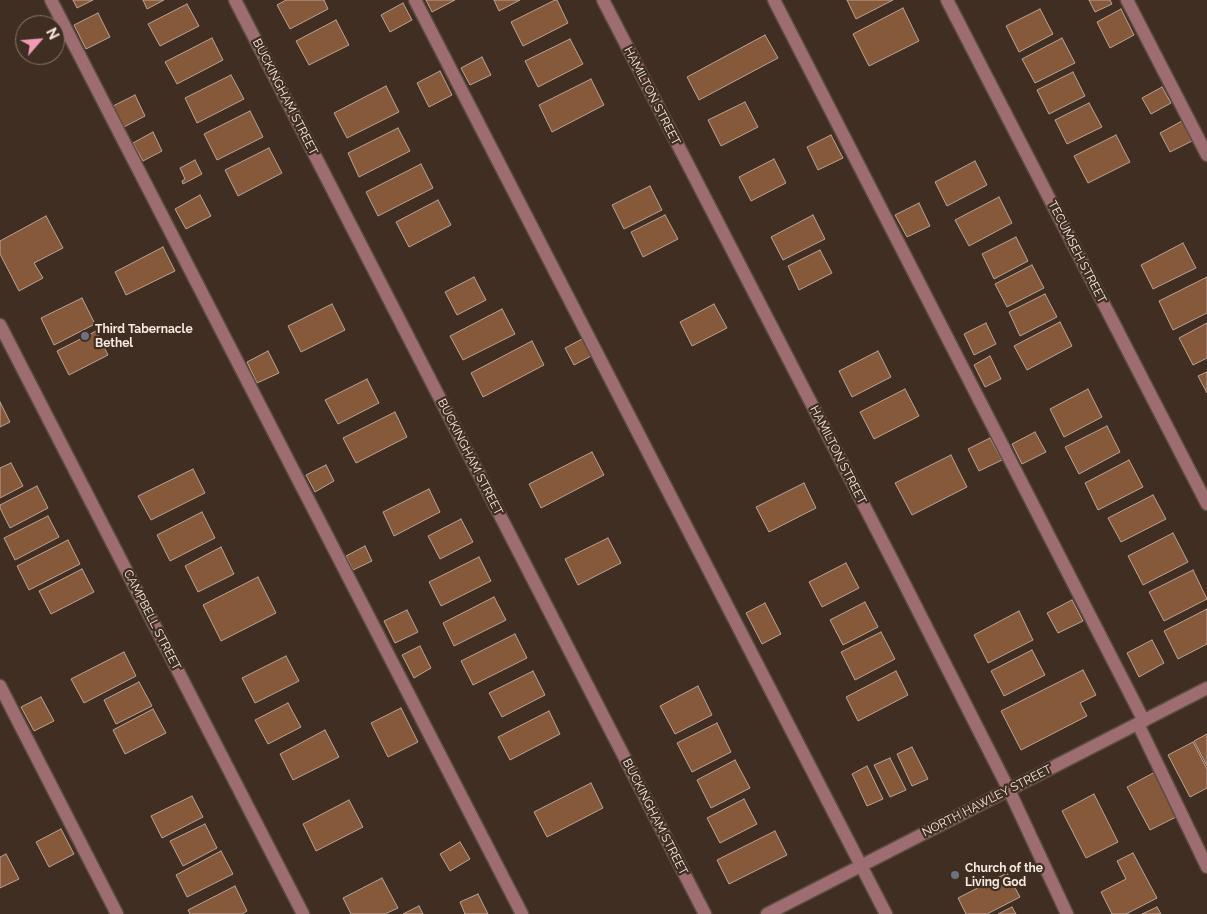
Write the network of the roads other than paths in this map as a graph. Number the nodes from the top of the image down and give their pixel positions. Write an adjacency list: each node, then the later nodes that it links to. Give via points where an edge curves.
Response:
1 (51, 0): 19 (street)
2 (235, 0): 20 (street, BUCKINGHAM STREET)
3 (416, 0): 15 (street)
4 (602, 0): 14 (street, HAMILTON STREET)
5 (774, 0): 13 (street)
6 (947, 0): 10 (street, TECUMSEH STREET)
7 (1127, 0): 8 (street)
8 (1207, 155)
9 (0, 325): 18 (street, CAMPBELL STREET)
10 (1207, 504)
11 (0, 686): 17 (street)
12 (1207, 688): 13 (street, NORTH HAWLEY STREET)
13 (1141, 722): 14 (street, NORTH HAWLEY STREET); 16 (street)
14 (1009, 790): 15 (street, NORTH HAWLEY STREET); 23 (street, HAMILTON STREET)
15 (861, 866): 21 (street, NORTH HAWLEY STREET); 22 (street)
16 (1207, 867)
17 (117, 914)
18 (303, 914)
19 (522, 914)
20 (705, 914)
21 (767, 914)
22 (886, 914)
23 (1067, 914)

